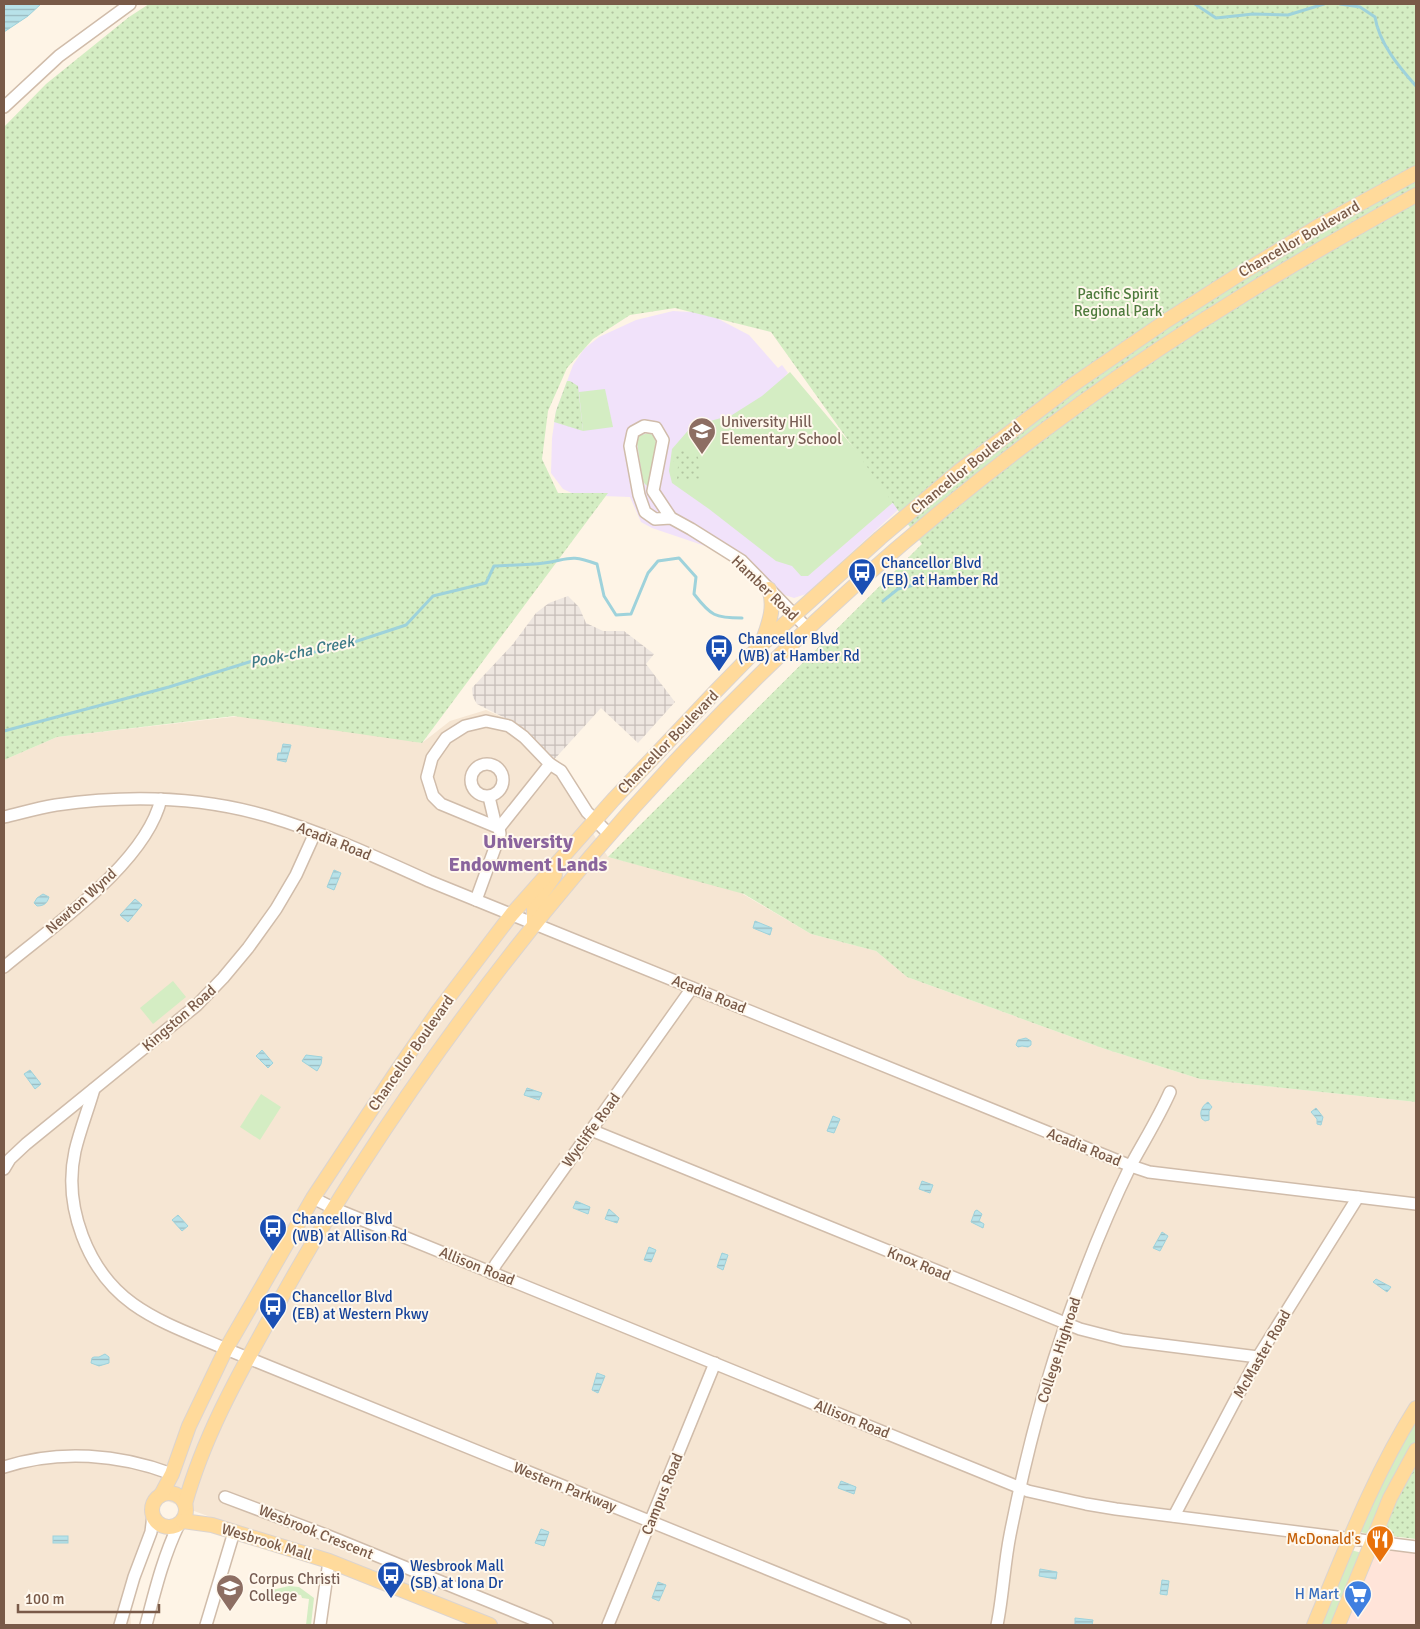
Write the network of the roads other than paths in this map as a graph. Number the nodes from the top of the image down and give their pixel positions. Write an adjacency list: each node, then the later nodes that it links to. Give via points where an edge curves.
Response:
1 (130, 4): 2 (street, via 59,56)
2 (4, 107)
3 (1416, 173): 9 (main road, Chancellor Boulevard, via 1235,276 1074,384 959,471)
4 (1416, 195): 10 (main road, Chancellor Boulevard, via 1248,292 1082,402 942,510)
5 (653, 491): 6 (street); 6 (street, Hamber Road, via 663,440 656,428 644,426 633,432 630,446); 7 (street, Hamber Road)
6 (640, 495): 7 (street, Hamber Road, via 645,512 655,518)
7 (671, 518): 8 (street, Hamber Road, via 742,561)
8 (769, 589): 9 (street, Hamber Road); 11 (main road, via 773,611)
9 (794, 614): 10 (street, Hamber Road); 11 (main road, Chancellor Boulevard)
10 (807, 628): 19 (main road, Chancellor Boulevard, via 749,683)
11 (761, 645): 16 (main road, Chancellor Boulevard)
12 (550, 764): 16 (street, via 561,771); 17 (street); 17 (street, via 509,726 486,721 465,726 446,738 432,758 427,777 433,796 441,804)
13 (489, 797): 17 (street)
14 (161, 799): 15 (street, Acadia Road, via 64,804); 18 (street, Acadia Road, via 247,811); 24 (street, Newton Wynd, via 149,828 115,872 98,890)
15 (4, 818)
16 (595, 820): 19 (street); 20 (main road, Chancellor Boulevard)
17 (499, 828): 21 (street, via 500,834)
18 (315, 833): 21 (street, Acadia Road); 26 (street, Kingston Road, via 276,909 223,978 196,1005)
19 (610, 835): 23 (main road, Chancellor Boulevard)
20 (573, 844): 22 (main road, Chancellor Boulevard); 23 (main road, via 534,905)
21 (476, 900): 22 (street, Acadia Road)
22 (512, 914): 23 (street, Acadia Road); 32 (main road, Chancellor Boulevard, via 415,1045)
23 (534, 923): 25 (street, Acadia Road); 34 (main road, Chancellor Boulevard, via 397,1109)
24 (4, 967)
25 (692, 988): 28 (street, Wycliffe Road); 29 (street, Acadia Road)
26 (94, 1089): 30 (street, Kingston Road, via 26,1144); 37 (street, Western Parkway, via 75,1152 73,1181 75,1210 90,1253 115,1288 134,1304 164,1322)
27 (1170, 1092): 29 (street, College Highroad)
28 (591, 1130): 35 (street, Wycliffe Road); 36 (street, Knox Road)
29 (1131, 1166): 31 (street, Acadia Road, via 1149,1172); 36 (street, College Highroad)
30 (4, 1169)
31 (1358, 1197): 33 (street, Acadia Road); 38 (street, McMaster Road)
32 (313, 1198): 34 (street, Allison Road); 37 (main road, Chancellor Boulevard)
33 (1416, 1204)
34 (332, 1208): 35 (street, Allison Road); 39 (main road, Chancellor Boulevard)
35 (491, 1273): 40 (street, Allison Road)
36 (1066, 1324): 38 (street, Knox Road, via 1123,1340); 45 (street, College Highroad)
37 (226, 1348): 39 (street, Western Parkway); 44 (main road, Chancellor Boulevard, via 189,1426)
38 (1258, 1357): 50 (street, McMaster Road)
39 (248, 1358): 49 (main road, Chancellor Boulevard, via 211,1432); 51 (street, Western Parkway)
40 (715, 1363): 45 (street, Allison Road); 51 (street, Campus Road)
41 (1416, 1408): 53 (main road, via 1379,1473)
42 (1416, 1450): 54 (main road)
43 (4, 1467): 44 (street, via 48,1458 84,1456 130,1461)
44 (172, 1474): 46 (main road, Chancellor Boulevard)
45 (1020, 1489): 50 (street, Allison Road, via 1086,1504); 65 (street, College Highroad)
46 (161, 1495): 48 (main road, via 153,1504); 49 (main road, via 178,1495)
47 (225, 1496): 62 (street, Wesbrook Crescent)
48 (153, 1515): 49 (main road, via 159,1524 174,1527); 57 (street, via 151,1532)
49 (183, 1515): 52 (main road, Wesbrook Mall); 58 (street, Chancellor Boulevard, via 169,1543)
50 (1174, 1516): 53 (street, Allison Road)
51 (651, 1522): 63 (street, Campus Road); 64 (street, Western Parkway)
52 (234, 1532): 56 (main road, Wesbrook Mall); 59 (street)
53 (1350, 1538): 54 (street, Allison Road); 66 (main road)
54 (1372, 1541): 55 (street, Allison Road); 67 (main road)
55 (1416, 1546)
56 (329, 1561): 60 (street); 61 (main road, Wesbrook Mall)
57 (120, 1625)
58 (146, 1625)
59 (206, 1625)
60 (320, 1625)
61 (490, 1625)
62 (547, 1625)
63 (608, 1625)
64 (904, 1625)
65 (997, 1625)
66 (1314, 1625)
67 (1338, 1625)

